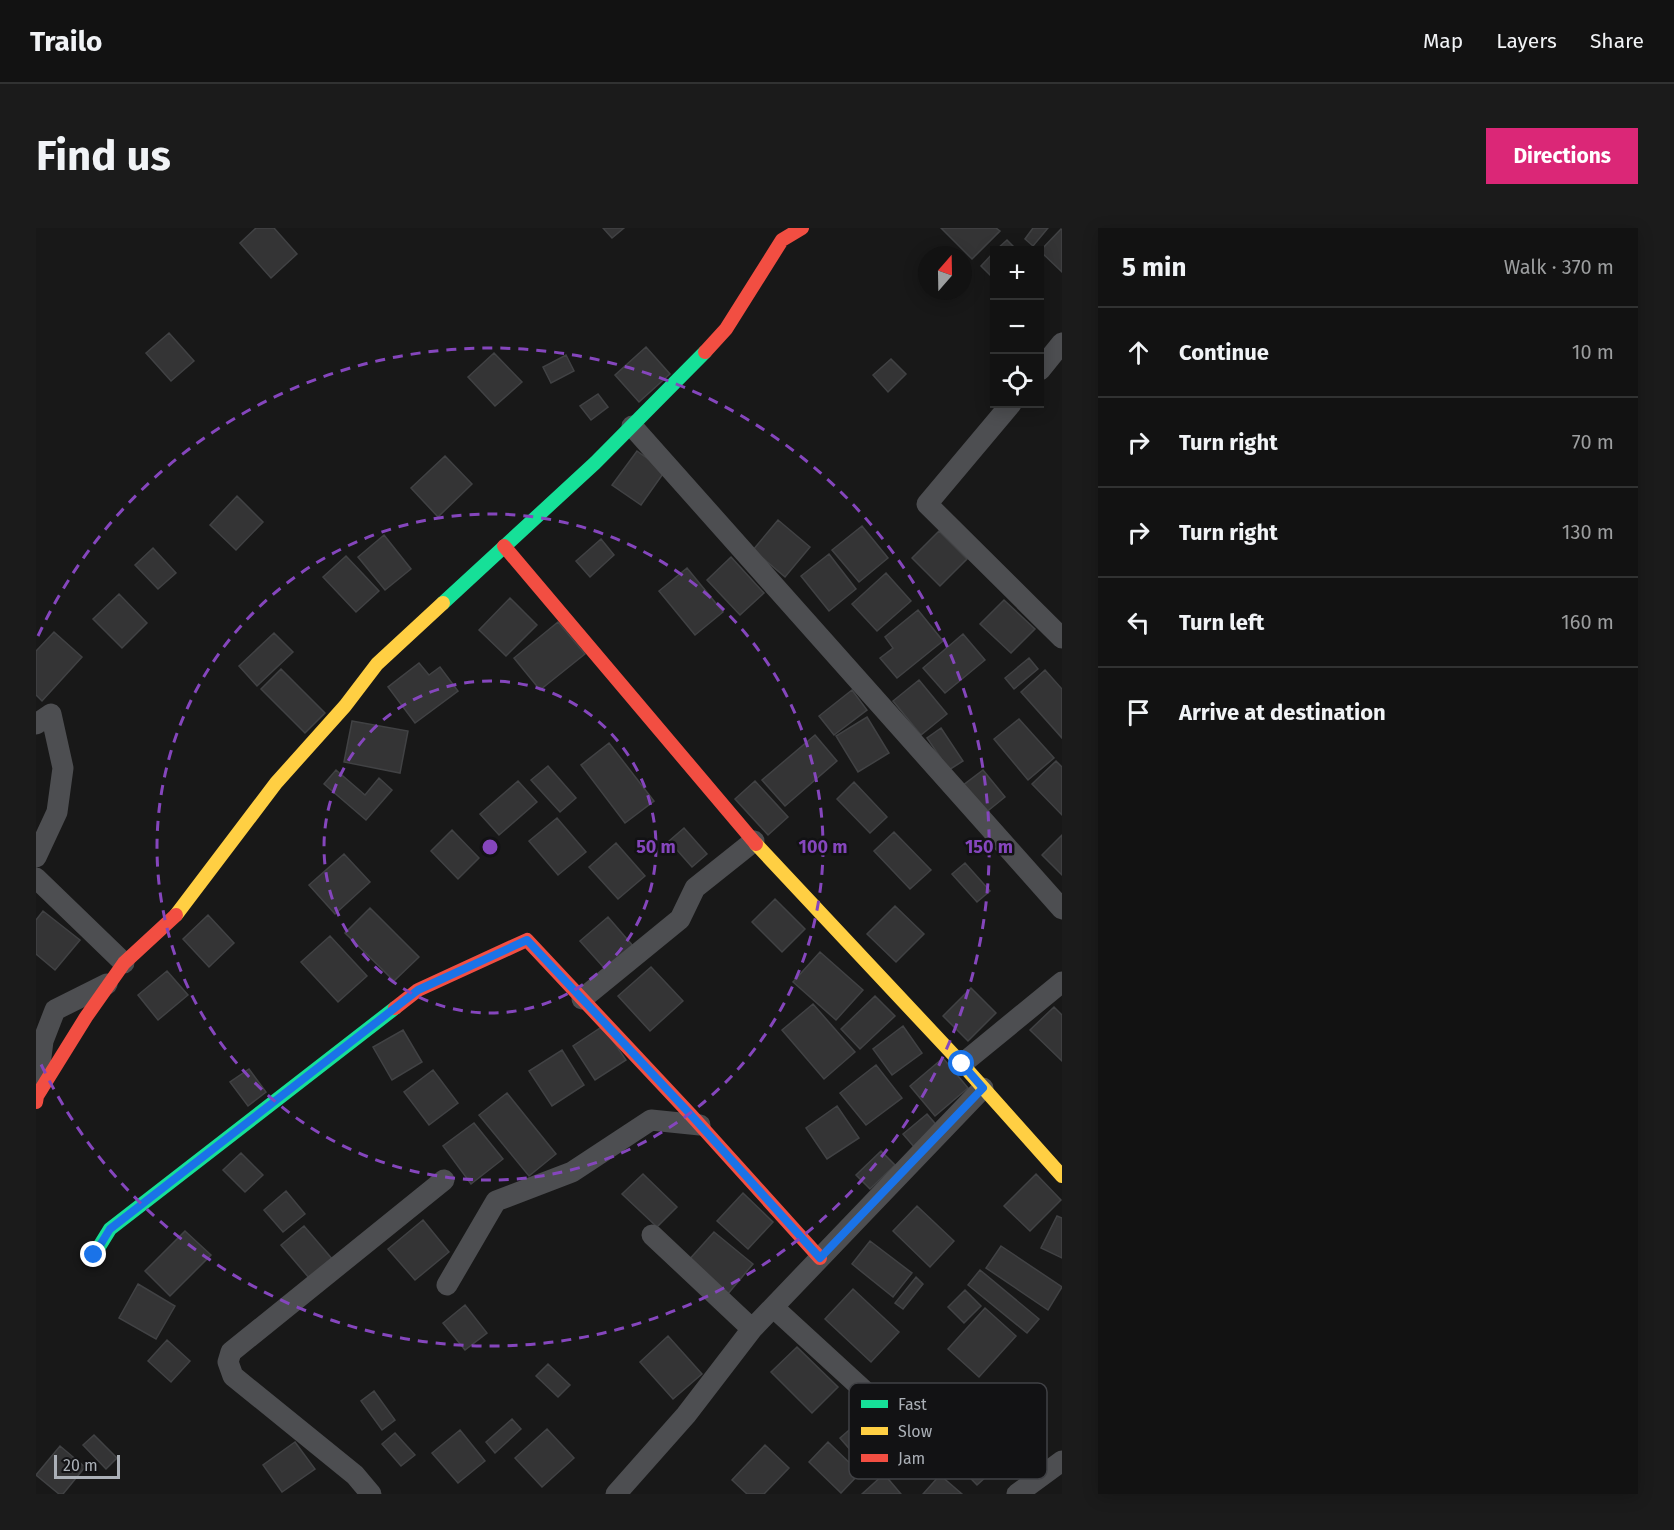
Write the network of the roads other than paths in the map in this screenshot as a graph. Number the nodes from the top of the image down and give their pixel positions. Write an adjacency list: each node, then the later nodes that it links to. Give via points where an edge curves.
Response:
1 (802, 228): 5 (street, via 782,240 726,329)
2 (1062, 343): 3 (street)
3 (1044, 365)
4 (1008, 408): 7 (street, via 927,504)
5 (632, 426): 6 (street); 12 (street)
6 (504, 546): 9 (street); 13 (street, via 377,664 276,783 172,920)
7 (1062, 638)
8 (36, 723): 10 (street, via 51,714 63,768 57,812)
9 (754, 841): 16 (street, via 695,888 680,919); 17 (street)
10 (36, 857)
11 (36, 878): 13 (street)
12 (1062, 909)
13 (124, 963): 14 (street)
14 (111, 982): 19 (street); 19 (street, via 55,1010 43,1041)
15 (1062, 982): 17 (street)
16 (582, 999): 21 (street); 25 (street, via 527,940 418,990 110,1229)
17 (962, 1064): 18 (street)
18 (983, 1088): 22 (street); 26 (street)
19 (37, 1096): 20 (street)
20 (36, 1102)
21 (700, 1125): 26 (street); 27 (street, via 651,1120 572,1172 496,1201)
22 (1062, 1176)
23 (444, 1180): 34 (street, via 231,1352 228,1362 233,1376 356,1475)
24 (652, 1234): 29 (street)
25 (94, 1255)
26 (820, 1258): 28 (street)
27 (447, 1285)
28 (773, 1307): 29 (street); 30 (street)
29 (752, 1329): 35 (street, via 686,1415)
30 (857, 1383)
31 (1062, 1461): 32 (street)
32 (1047, 1472)
33 (1037, 1479): 36 (street)
34 (371, 1494)
35 (616, 1494)
36 (1017, 1494)

